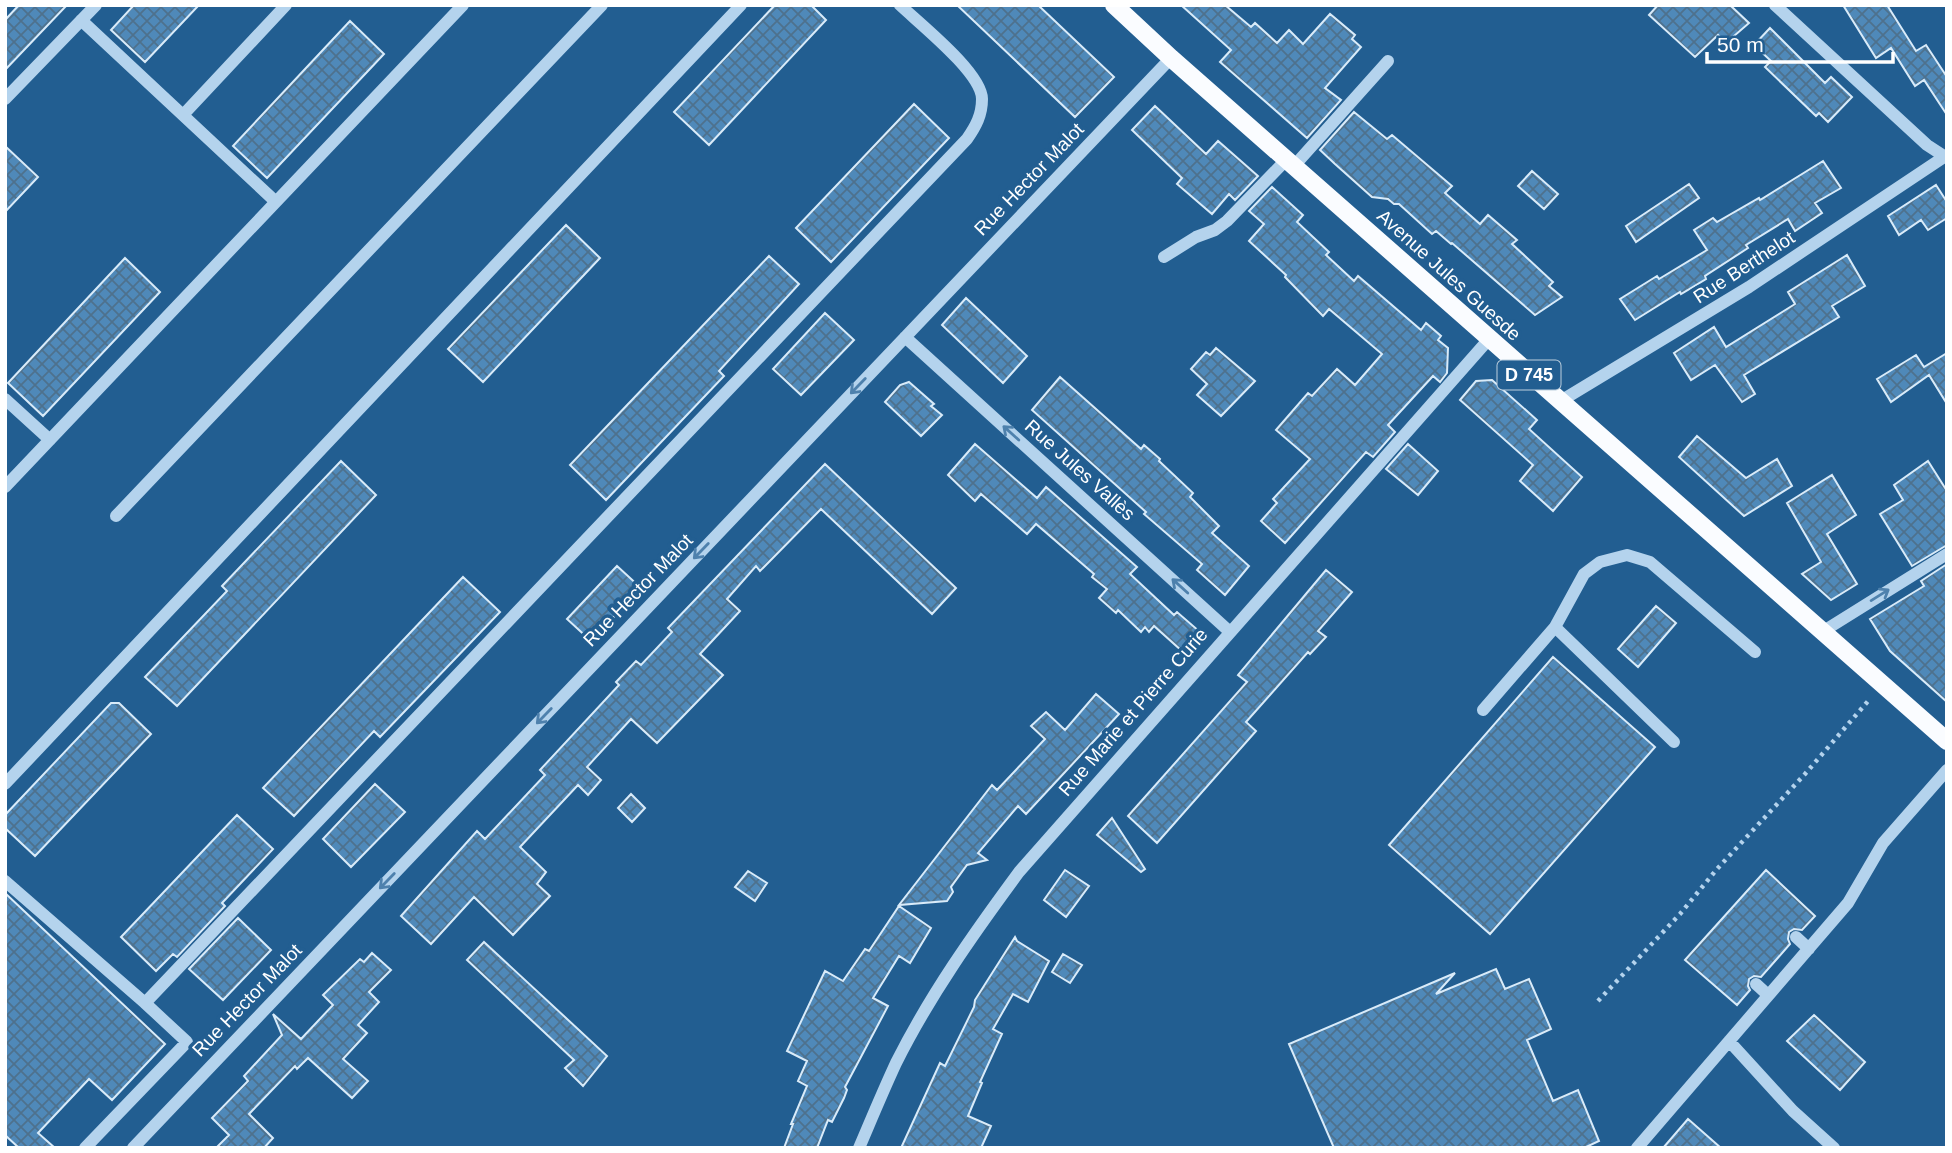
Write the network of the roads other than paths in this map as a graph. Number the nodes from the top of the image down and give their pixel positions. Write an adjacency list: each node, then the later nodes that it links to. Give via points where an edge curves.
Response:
1 (96, 5): 9 (street)
2 (286, 5): 13 (street)
3 (463, 5): 16 (street)
4 (602, 5): 24 (street)
5 (741, 5): 34 (street)
6 (900, 5): 40 (street, via 974,75 982,96 980,120 967,139)
7 (1114, 5): 10 (main road, Avenue Jules Guesde / D 745)
8 (1774, 5): 14 (street, via 1927,145)
9 (81, 20): 12 (street); 13 (street)
10 (1171, 58): 15 (main road, Avenue Jules Guesde / D 745); 18 (street, Rue Hector Malot)
11 (1388, 61): 15 (street)
12 (5, 99)
13 (183, 114): 16 (street)
14 (1946, 157): 21 (street, Rue Berthelot, via 1738,294)
15 (1290, 163): 17 (street, via 1215,230); 19 (main road, Avenue Jules Guesde / D 745)
16 (276, 202): 22 (street)
17 (1164, 257)
18 (905, 337): 27 (street, Rue Jules Vallès, one-way to 18); 43 (street, Rue Hector Malot, one-way to 43)
19 (1489, 339): 21 (main road, Avenue Jules Guesde / D 745); 27 (street, Rue Marie et Pierre Curie)
20 (5, 399): 22 (street)
21 (1559, 402): 28 (main road, Avenue Jules Guesde / D 745)
22 (50, 440): 23 (street)
23 (5, 487)
24 (116, 516)
25 (1947, 554): 28 (street, one-way to 25)
26 (1555, 627): 29 (street, via 1584,574 1601,562 1627,555 1650,562); 30 (street); 32 (street)
27 (1230, 632): 44 (street, Rue Marie et Pierre Curie, via 1018,872 963,948 897,1062)
28 (1822, 632): 31 (main road, Avenue Jules Guesde / D 745)
29 (1755, 652)
30 (1483, 710)
31 (1947, 741)
32 (1674, 742)
33 (1947, 770): 37 (street, via 1883,843 1848,903)
34 (5, 784)
35 (5, 881): 40 (street)
36 (1796, 937): 37 (street)
37 (1809, 949): 39 (street)
38 (1756, 984): 39 (street)
39 (1768, 995): 41 (street)
40 (145, 1003): 42 (street, via 187,1042)
41 (1729, 1041): 45 (street); 46 (street)
42 (85, 1148)
43 (133, 1148)
44 (859, 1148)
45 (1637, 1148)
46 (1834, 1148)

